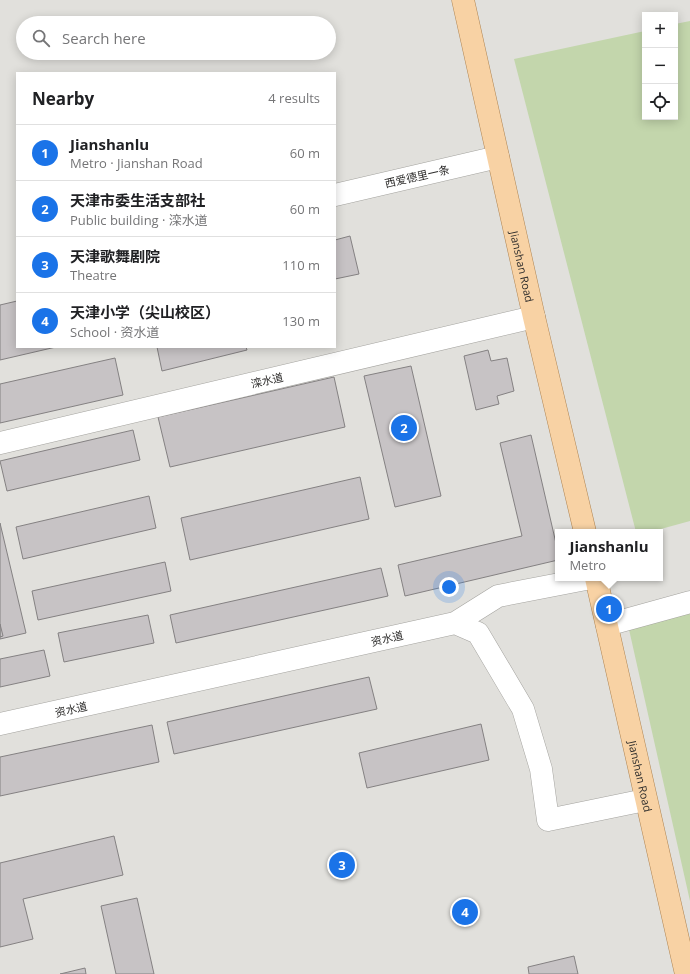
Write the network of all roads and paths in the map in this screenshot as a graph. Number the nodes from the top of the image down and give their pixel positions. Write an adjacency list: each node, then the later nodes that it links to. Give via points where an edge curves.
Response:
1 (463, 0): 2 (main road, Jianshan Road)
2 (498, 157): 3 (street, 西爱德里一条); 4 (main road, Jianshan Road)
3 (336, 194)
4 (534, 317): 5 (street, 滦水道); 6 (main road, Jianshan Road)
5 (0, 442)
6 (584, 529)
7 (576, 581): 10 (street, 资水道, via 498,596)
8 (597, 581): 11 (main road, Jianshan Road)
9 (690, 602): 11 (street)
10 (455, 623): 12 (street, 资水道); 13 (street, via 478,633 523,709 541,769 548,820)
11 (607, 625): 13 (main road, Jianshan Road)
12 (0, 724)
13 (645, 800): 14 (main road, Jianshan Road)
14 (686, 974)

